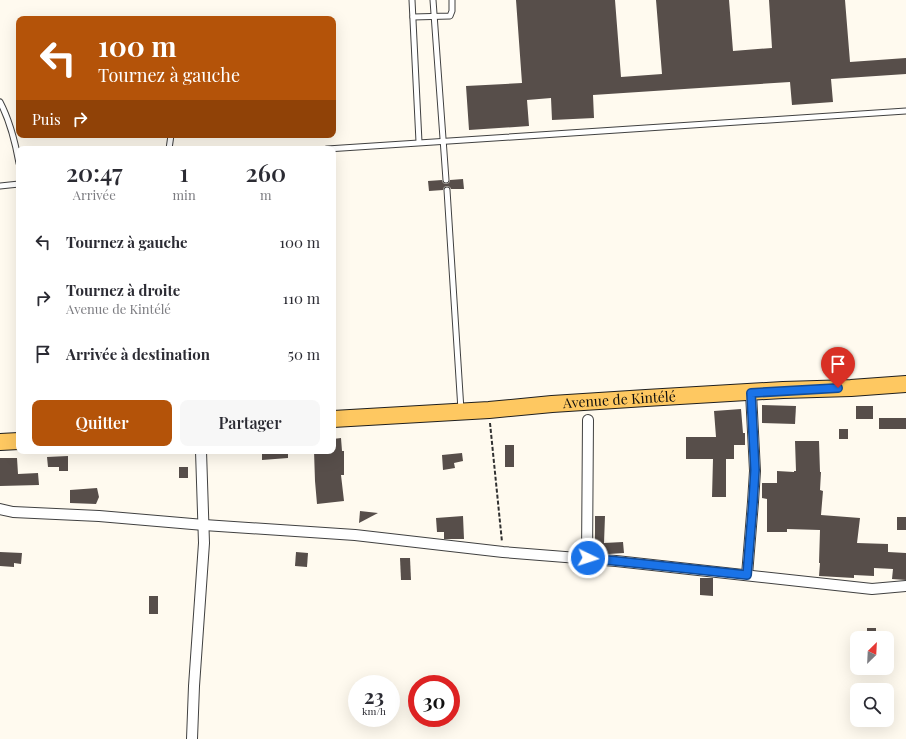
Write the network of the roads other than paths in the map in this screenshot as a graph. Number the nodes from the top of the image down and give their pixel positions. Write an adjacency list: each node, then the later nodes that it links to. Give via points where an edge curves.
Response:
1 (412, 0): 4 (lane)
2 (433, 0): 5 (lane)
3 (452, 0): 5 (lane, via 450,16)
4 (413, 17): 5 (lane); 9 (lane)
5 (435, 17): 8 (lane)
6 (0, 102): 10 (lane)
7 (906, 111): 8 (lane)
8 (444, 141): 9 (lane); 12 (lane)
9 (419, 142): 11 (lane)
10 (16, 147)
11 (336, 147)
12 (446, 180)
13 (16, 184): 14 (lane)
14 (0, 186)
15 (447, 190): 18 (lane)
16 (906, 384): 17 (main road, Avenue de Kintélé)
17 (751, 393): 18 (main road, Avenue de Kintélé, via 638,398); 27 (street, via 755,470)
18 (461, 412): 19 (main road, Avenue de Kintélé)
19 (336, 420)
20 (588, 420): 26 (street)
21 (16, 441): 22 (main road)
22 (0, 442)
23 (201, 454): 25 (street)
24 (0, 509): 25 (street)
25 (204, 525): 26 (street, via 355,535 503,552); 29 (street)
26 (588, 558): 27 (street)
27 (747, 575): 28 (street, via 872,589)
28 (906, 586)
29 (192, 739)

